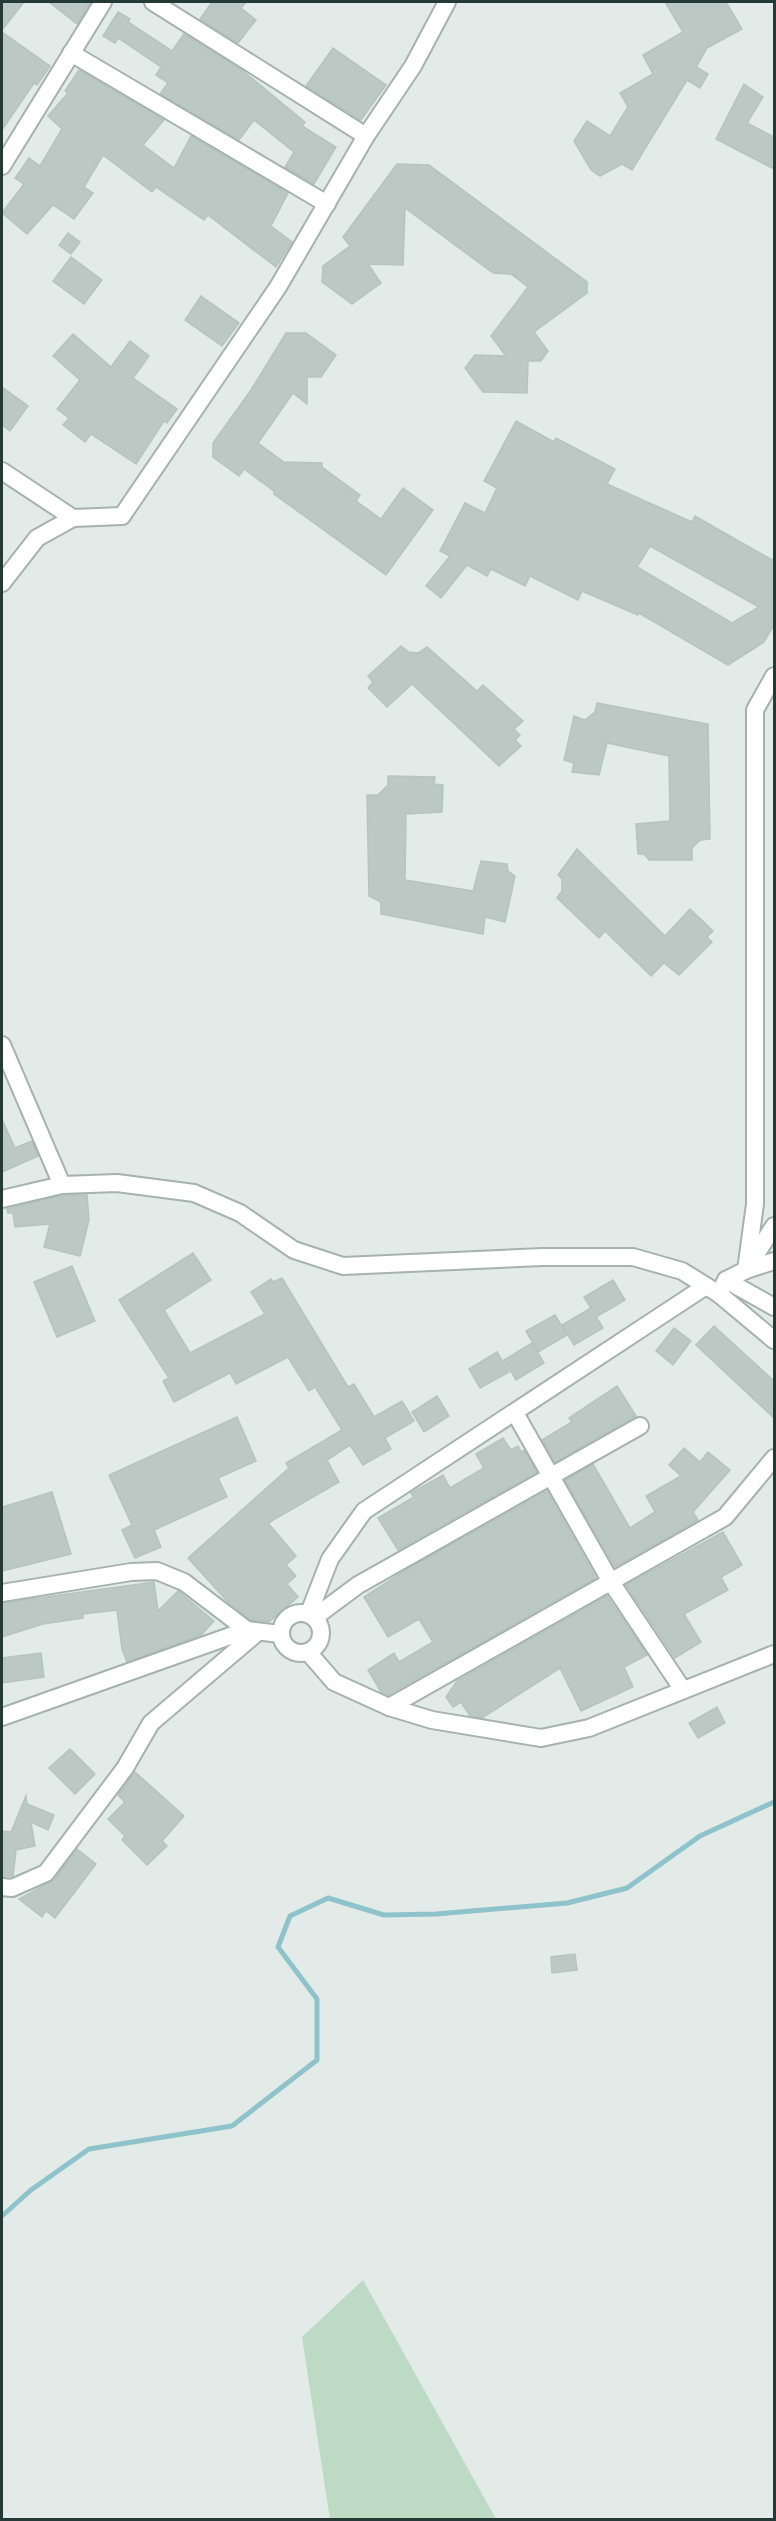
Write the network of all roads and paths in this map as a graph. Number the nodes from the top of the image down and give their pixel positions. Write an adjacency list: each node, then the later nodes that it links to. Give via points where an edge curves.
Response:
1 (103, 2): 4 (street)
2 (153, 2): 5 (street)
3 (447, 2): 5 (street, via 413,66)
4 (71, 53): 6 (street); 7 (street)
5 (366, 136): 7 (street)
6 (2, 166)
7 (327, 204): 9 (street, via 278,287 122,516)
8 (2, 471): 9 (street)
9 (73, 518): 10 (street, via 37,538)
10 (2, 583)
11 (774, 676): 17 (street, via 755,710 755,1204)
12 (2, 1045): 13 (street)
13 (62, 1185): 14 (street); 18 (street, via 117,1183 194,1193 240,1213 294,1250 343,1266 633,1257 682,1271)
14 (2, 1199)
15 (774, 1226): 17 (street)
16 (774, 1261): 17 (street)
17 (746, 1270): 18 (street)
18 (717, 1287): 19 (street); 20 (street); 21 (street)
19 (774, 1307)
20 (774, 1340)
21 (515, 1413): 24 (street); 27 (street, via 364,1511 330,1559)
22 (640, 1426): 24 (street)
23 (774, 1458): 25 (street, via 725,1517)
24 (553, 1476): 25 (street); 27 (street, via 358,1585)
25 (611, 1582): 32 (street); 33 (street)
26 (2, 1593): 28 (street, via 157,1571 184,1582)
27 (312, 1615): 29 (street, via 302,1612 289,1616); 30 (street, via 321,1629 321,1637)
28 (253, 1631): 29 (street); 34 (street); 35 (street, via 151,1723 125,1768 46,1873 12,1888)
29 (280, 1634): 30 (street, via 289,1650)
30 (308, 1652): 33 (street, via 334,1682)
31 (774, 1654): 32 (street)
32 (683, 1690): 33 (street, via 589,1728 541,1737 432,1720)
33 (390, 1707)
34 (2, 1716)
35 (2, 1887)

